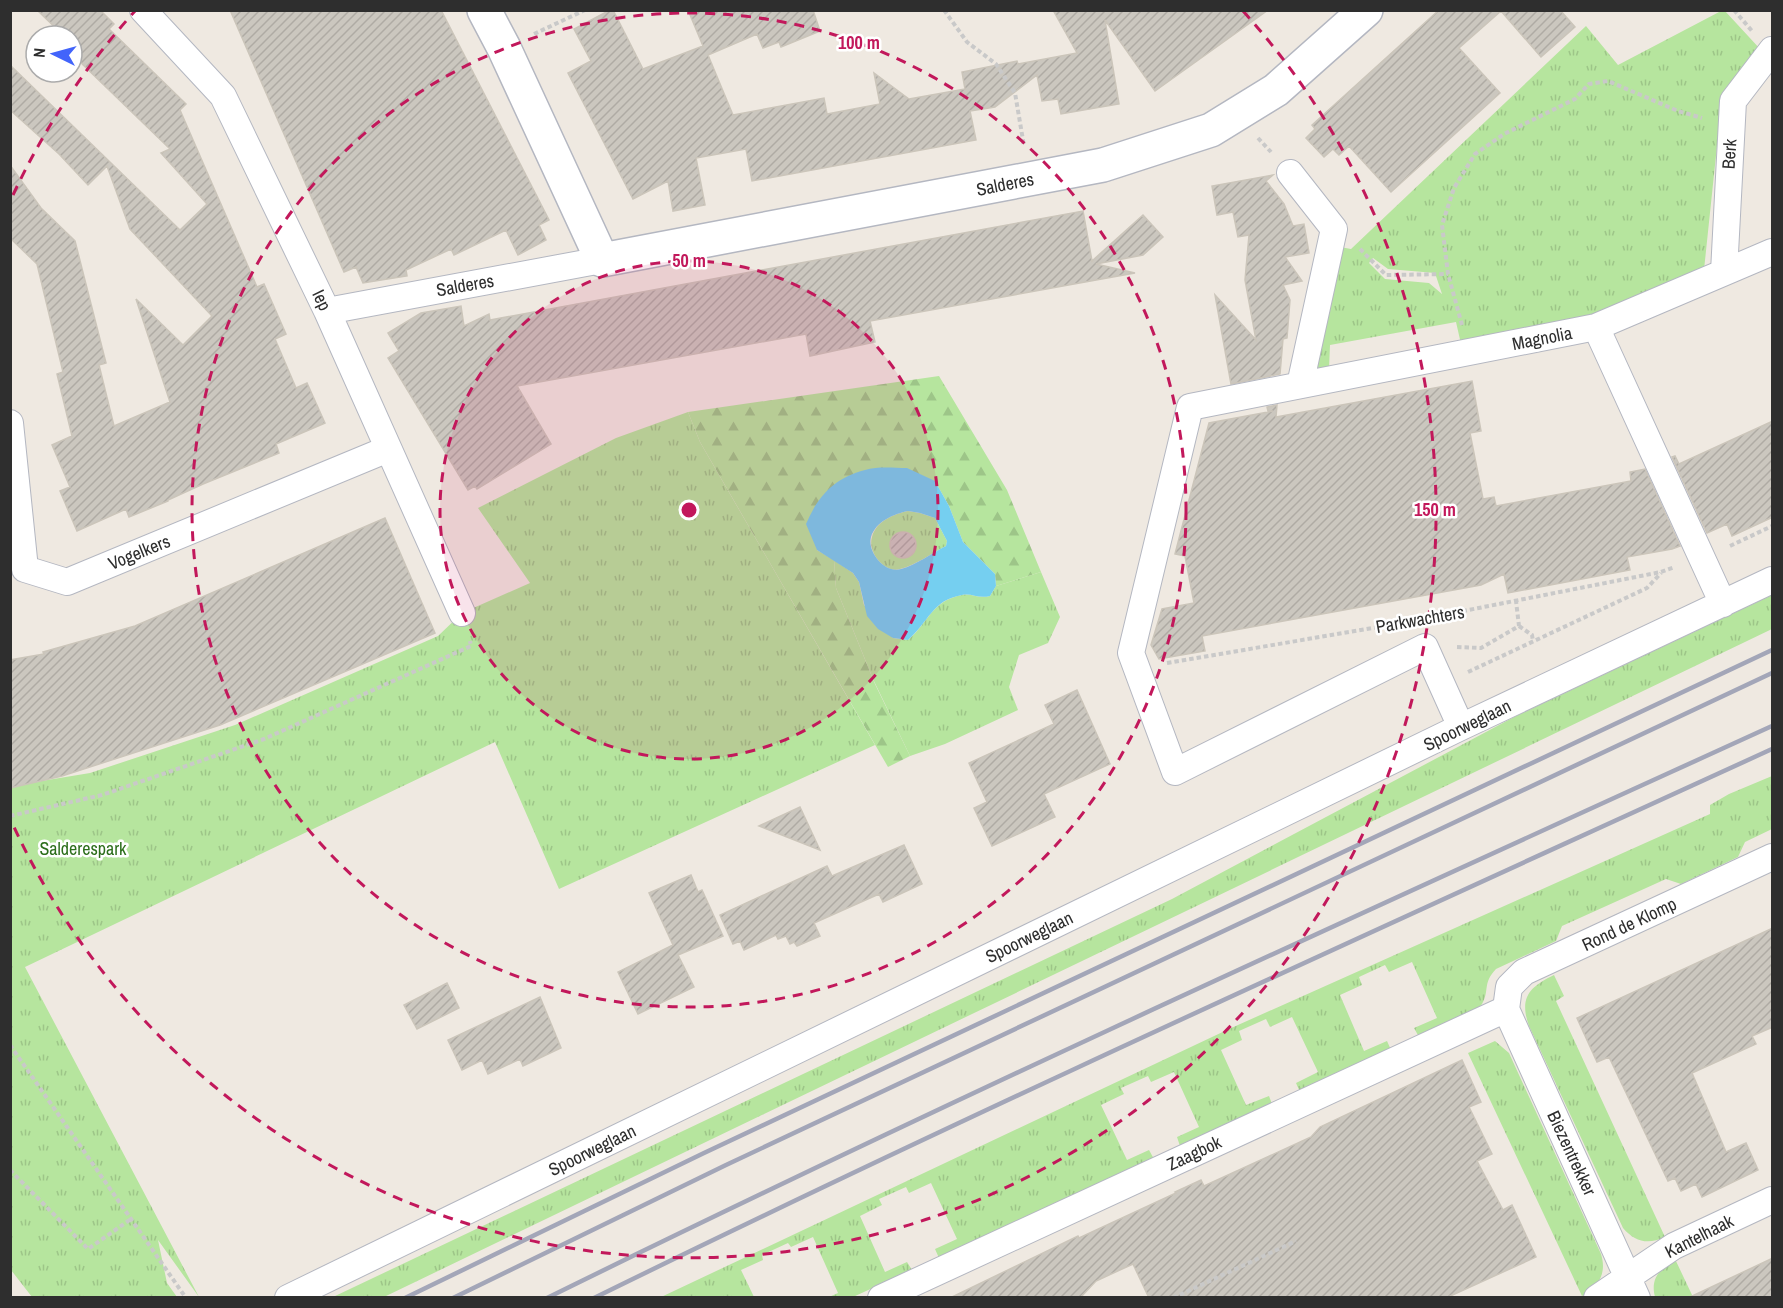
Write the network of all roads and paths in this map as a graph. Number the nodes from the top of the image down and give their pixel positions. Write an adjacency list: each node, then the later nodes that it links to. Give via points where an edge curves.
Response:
1 (144, 10): 17 (street, Iep, via 223,96)
2 (484, 10): 6 (street)
3 (585, 10): 6 (path)
4 (944, 10): 11 (path, via 967,42 996,64 1015,93)
5 (1366, 10): 8 (street, Salderes, via 1276,90)
6 (504, 48): 14 (street)
7 (1773, 50): 9 (street, Berk, via 1733,101)
8 (1237, 114): 10 (path); 11 (street, Salderes, via 1212,130 1103,165)
9 (1731, 127): 15 (street, Berk); 16 (path, via 1678,111 1608,81 1589,84 1575,99 1504,134 1475,154 1454,188 1442,225)
10 (1290, 173): 12 (street)
11 (1030, 179): 14 (street, Salderes)
12 (1334, 229): 16 (path, via 1346,234 1386,275); 20 (street)
13 (1773, 252): 15 (street, Magnolia)
14 (602, 260): 17 (street, Salderes)
15 (1725, 272): 18 (street, Magnolia)
16 (1448, 274): 19 (path)
17 (327, 311): 23 (street, Iep)
18 (1596, 327): 19 (street, Magnolia); 25 (street)
19 (1469, 352): 20 (street, Magnolia)
20 (1300, 385): 21 (street, Magnolia)
21 (1190, 407): 37 (street, Parkwachters, via 1131,653)
22 (10, 423): 26 (street, Vogelkers)
23 (388, 449): 26 (street, Vogelkers, via 67,582); 31 (street, Iep)
24 (1773, 526): 25 (path, Parkwachters)
25 (1701, 559): 27 (path, Parkwachters); 30 (street)
26 (18, 570)
27 (1661, 572): 29 (path, Parkwachters); 35 (path, via 1647,588)
28 (1773, 580): 30 (street, Spoorweglaan)
29 (1516, 601): 32 (path, Parkwachters); 34 (path)
30 (1723, 604): 39 (street, Spoorweglaan)
31 (462, 614): 40 (path, via 471,646 264,739 102,795)
32 (1429, 618)
33 (1407, 622): 37 (path, Parkwachters)
34 (1519, 626): 35 (path, via 1532,635); 36 (path, via 1481,648 1459,646)
35 (1533, 641): 38 (path)
36 (1431, 660): 37 (street, Parkwachters, via 1425,647 1175,772); 38 (street)
37 (1137, 668)
38 (1442, 684): 39 (street)
39 (1461, 727): 50 (street, Spoorweglaan)
40 (10, 816)
41 (1773, 857): 42 (street, Rond de Klomp, via 1524,972 1509,987)
42 (1506, 1009): 48 (street, Biezentrekker); 51 (street, Zaagbok)
43 (10, 1045): 46 (path)
44 (10, 1170): 46 (path, via 88,1249)
45 (1773, 1200): 48 (street, Kantelhaak, via 1674,1246)
46 (131, 1219): 49 (path)
47 (1296, 1241): 52 (path)
48 (1632, 1287): 53 (street, Kantelhaak)
49 (186, 1298)
50 (288, 1298)
51 (881, 1298)
52 (1173, 1298)
53 (1597, 1298)

